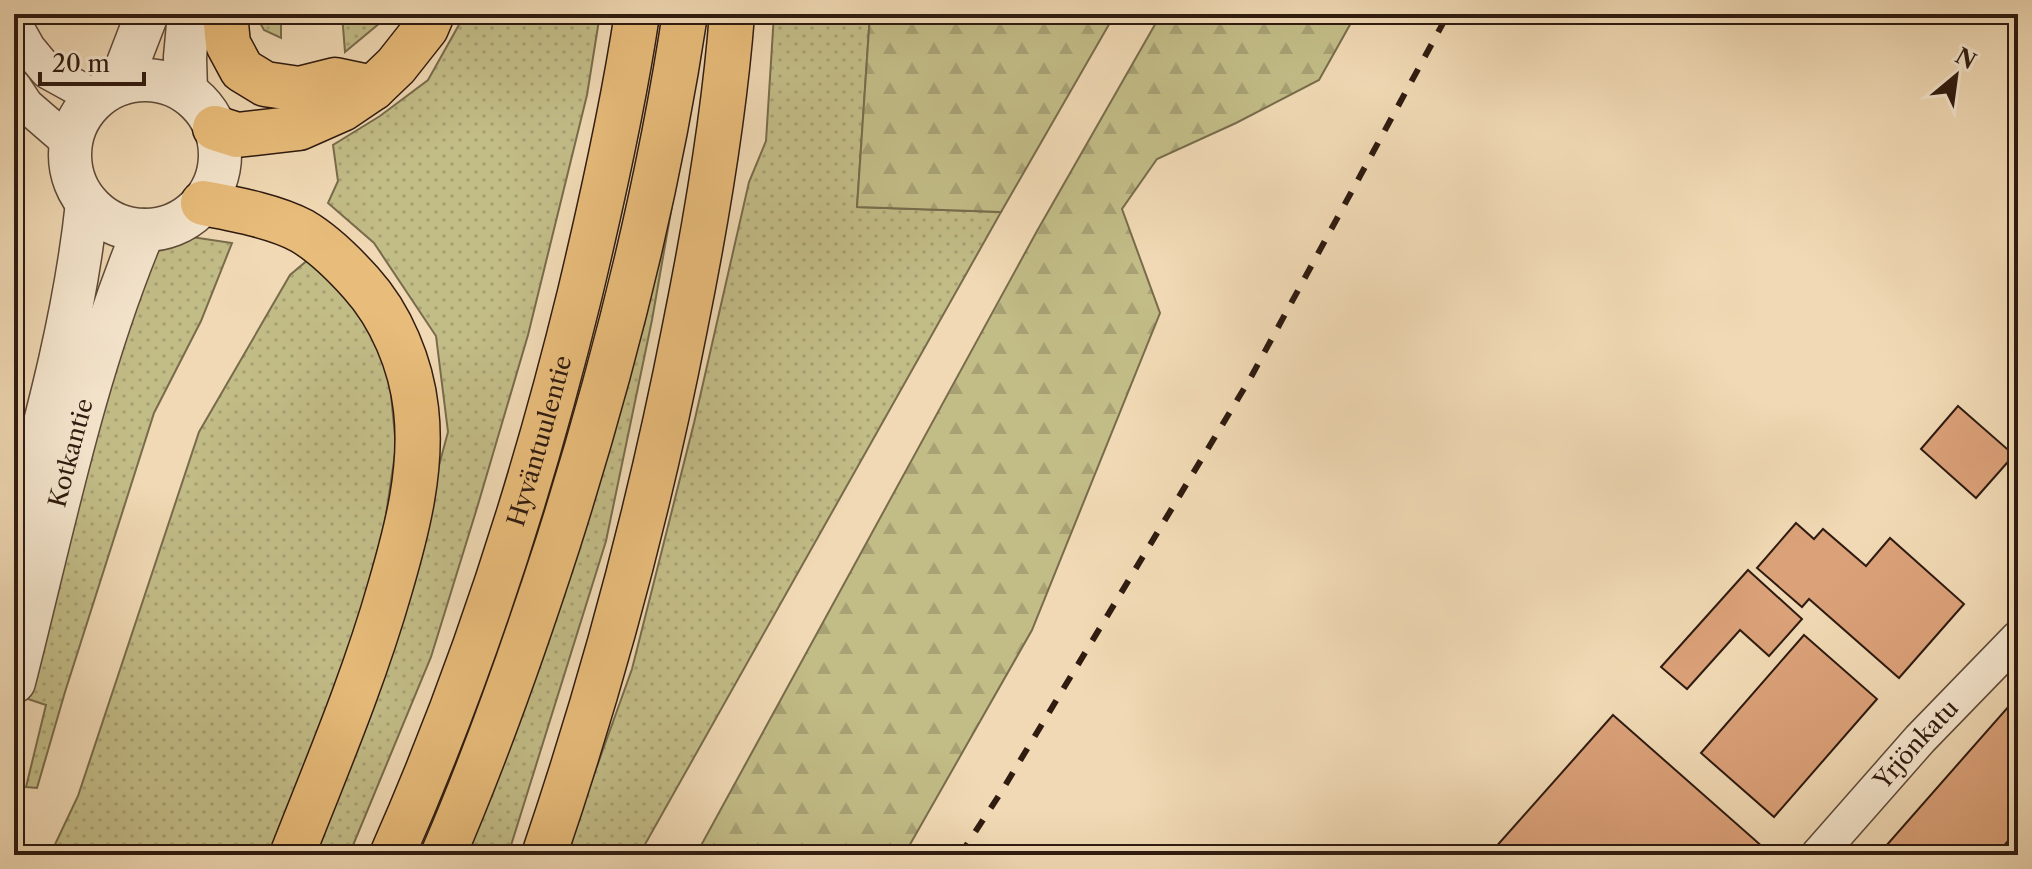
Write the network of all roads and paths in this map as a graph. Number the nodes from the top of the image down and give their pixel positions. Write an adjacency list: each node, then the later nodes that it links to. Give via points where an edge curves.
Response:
1 (147, 14): 11 (street)
2 (189, 14): 12 (street)
3 (225, 14): 10 (highway, via 228,44 242,70 265,84 299,89 335,80)
4 (432, 14): 10 (highway, via 396,66)
5 (637, 14): 22 (highway, Hyväntuulentie, via 589,254 525,495 487,611)
6 (685, 14): 23 (highway, Hyväntuulentie, via 640,246 606,383 531,628)
7 (732, 14): 24 (highway, via 718,148 671,398 609,654)
8 (14, 23): 11 (street, via 47,71)
9 (14, 87): 14 (street, via 26,105)
10 (373, 88): 13 (highway, via 299,128 237,135)
11 (108, 91): 12 (street, via 143,80); 14 (street, via 83,112)
12 (186, 92): 13 (street)
13 (215, 128): 16 (street, via 219,166)
14 (71, 144): 15 (street, via 70,165)
15 (87, 203): 17 (street, via 122,227); 18 (street, Kotkantie, via 66,337)
16 (203, 203): 17 (street, via 187,218); 21 (highway, via 301,231 344,263 394,332 416,410 416,480 404,542 355,697)
17 (144, 230): 20 (street, Kotkantie, via 97,362)
18 (14, 540)
19 (2018, 638): 25 (street, Yrjönkatu)
20 (14, 682)
21 (292, 855)
22 (392, 855)
23 (443, 855)
24 (544, 855)
25 (1818, 855)

